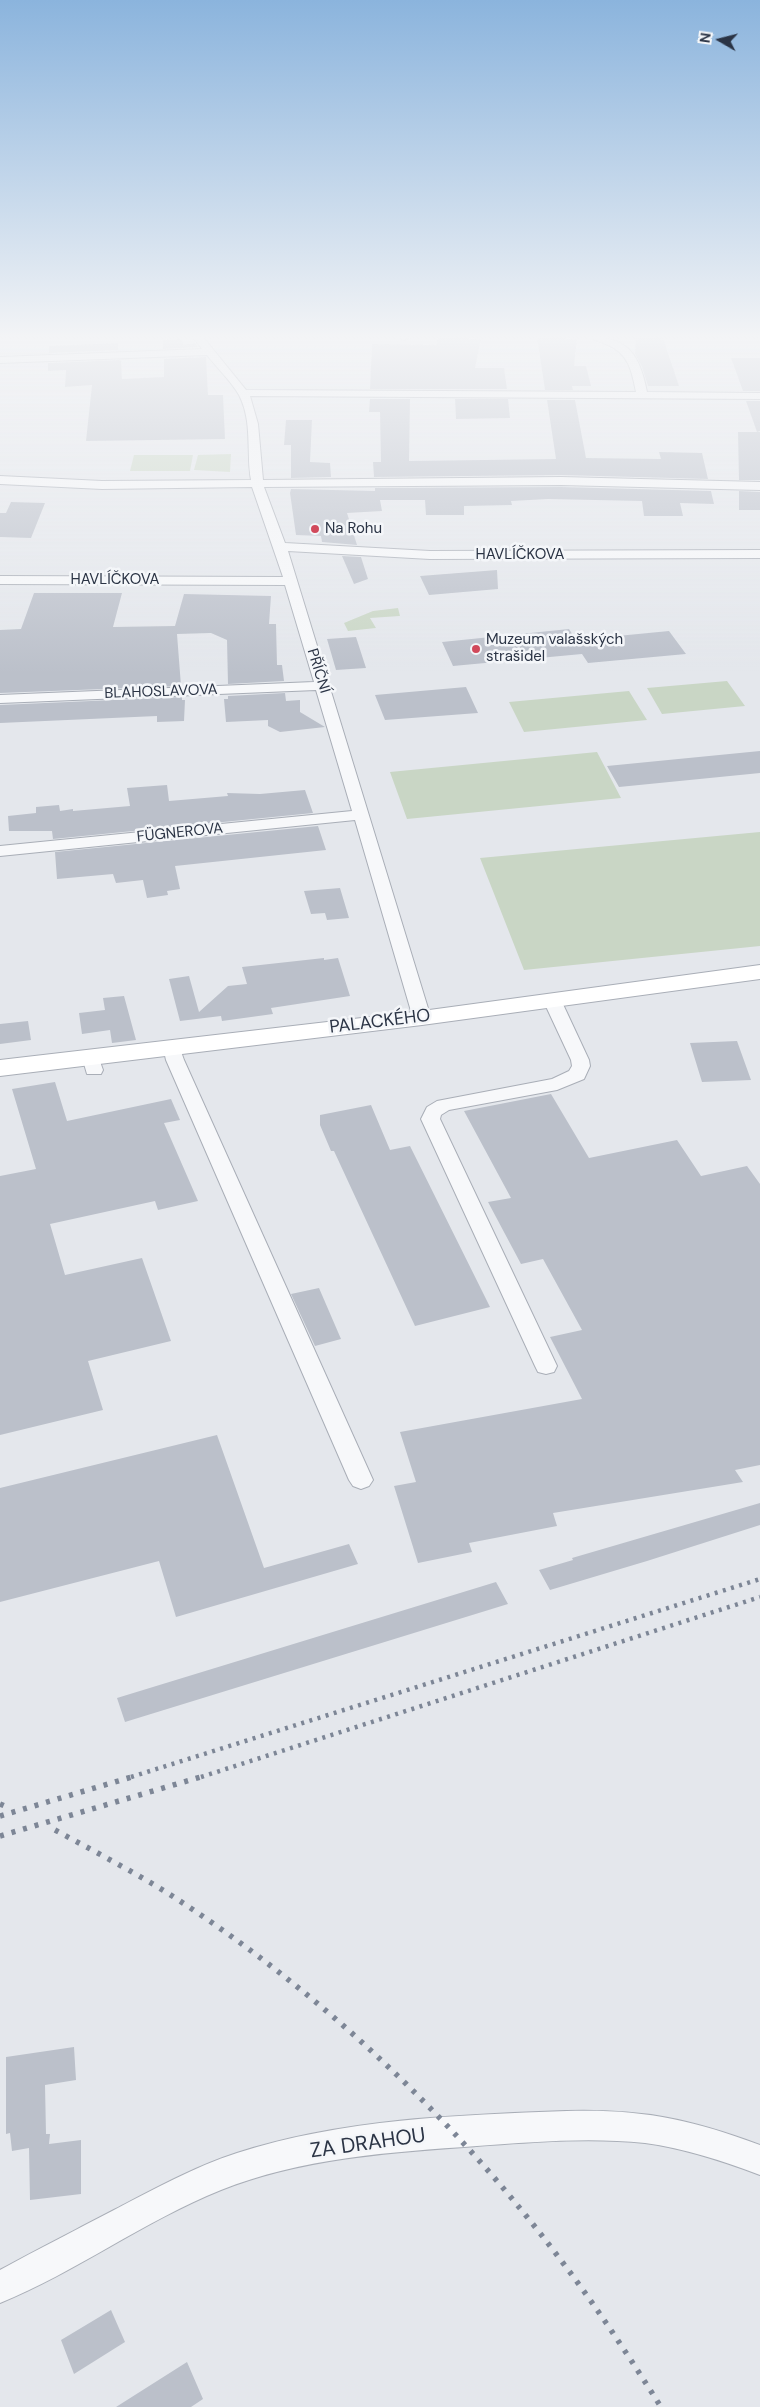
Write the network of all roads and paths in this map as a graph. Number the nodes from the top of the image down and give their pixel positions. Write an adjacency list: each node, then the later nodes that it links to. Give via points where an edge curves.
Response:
1 (256, 449): 3 (street, PŘÍČNÍ)
2 (0, 480): 3 (street, via 102,485)
3 (258, 482): 4 (street, via 561,480); 5 (street, PŘÍČNÍ)
4 (760, 486)
5 (280, 547): 6 (street, HAVLÍČKOVA, via 430,555); 8 (street, PŘÍČNÍ)
6 (760, 554)
7 (0, 580): 8 (street, HAVLÍČKOVA)
8 (291, 581): 9 (street, PŘÍČNÍ)
9 (322, 686): 10 (street, BLAHOSLAVOVA); 11 (street, PŘÍČNÍ)
10 (0, 699)
11 (361, 814): 12 (street, FÜGNEROVA); 15 (street, PŘÍČNÍ)
12 (0, 851)
13 (760, 972): 14 (street, PALACKÉHO)
14 (552, 1000): 15 (street, PALACKÉHO); 18 (street, via 580,1060 577,1075 557,1084 436,1108 430,1117)
15 (422, 1018): 16 (street, PALACKÉHO)
16 (172, 1047): 17 (street, PALACKÉHO, via 92,1064); 19 (street)
17 (0, 1068)
18 (546, 1366)
19 (361, 1480)
20 (760, 2160): 21 (street, ZA DRAHOU, via 688,2136 645,2128 606,2126 454,2133 353,2143 278,2157 204,2182)
21 (0, 2287)

